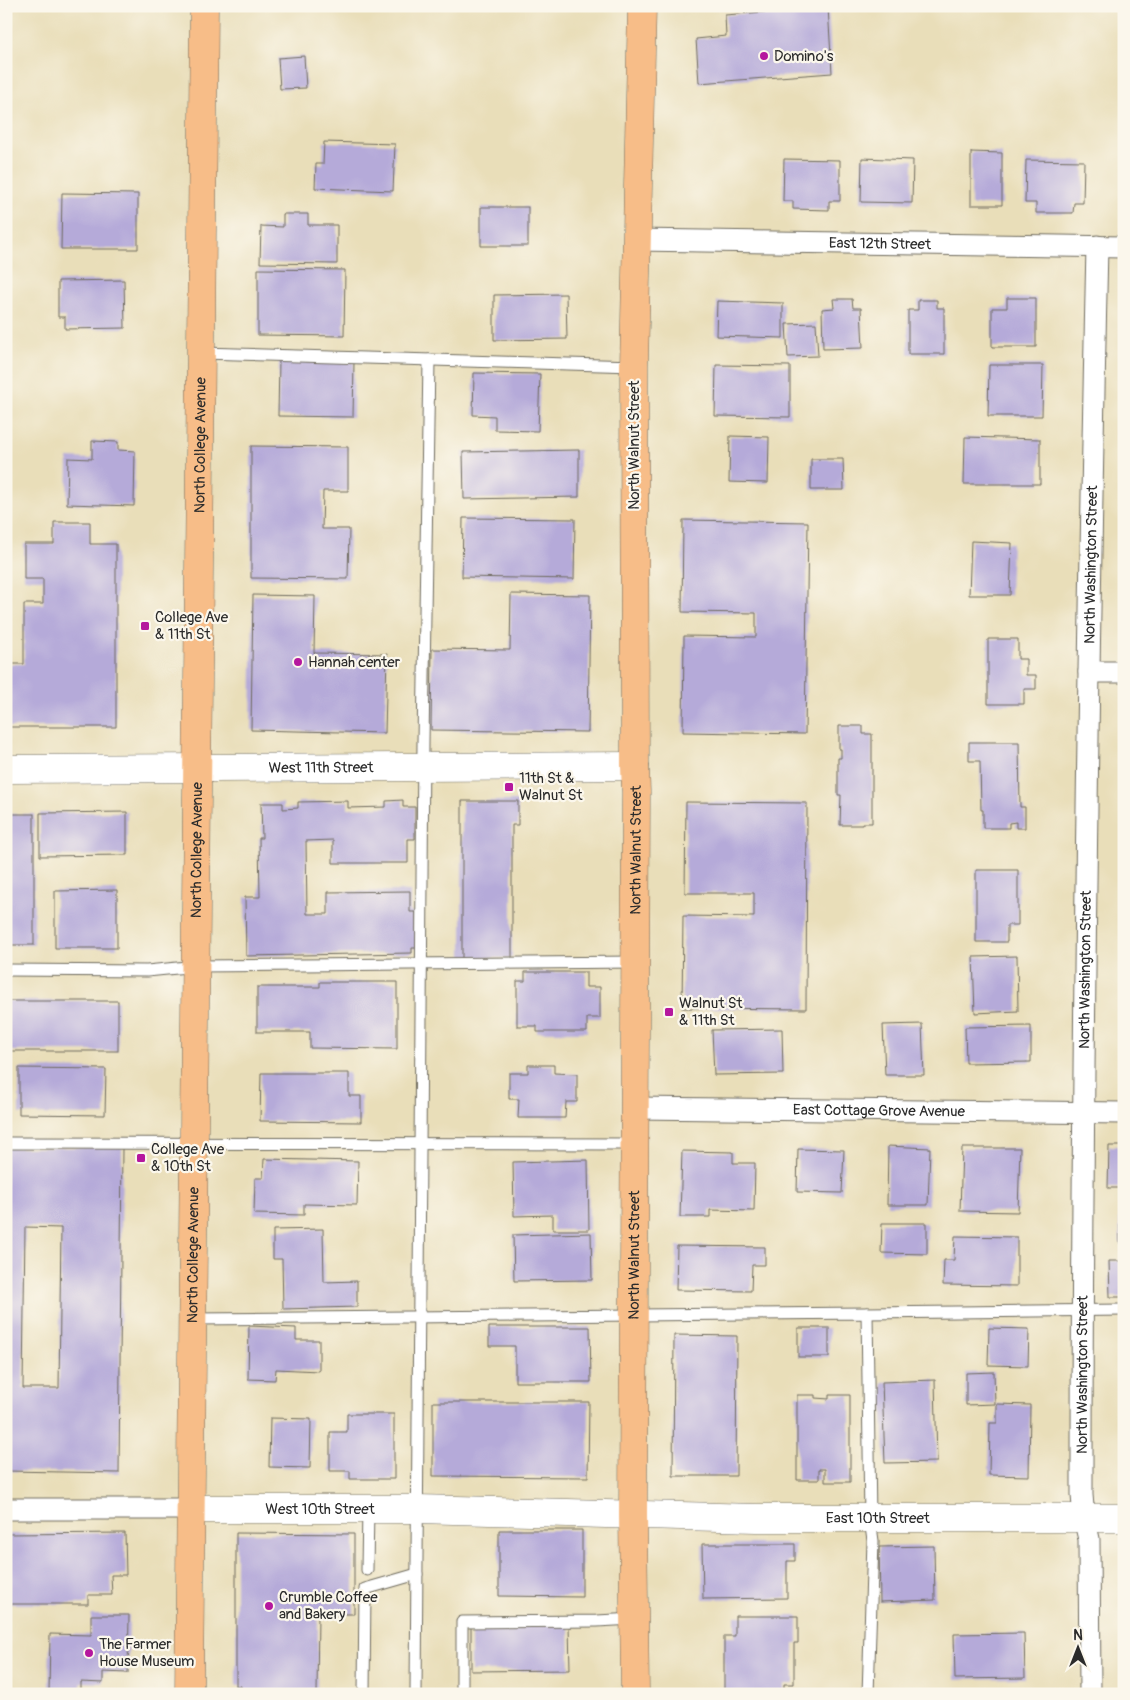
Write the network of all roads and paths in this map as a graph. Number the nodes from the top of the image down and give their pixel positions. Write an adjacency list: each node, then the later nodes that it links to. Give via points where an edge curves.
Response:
1 (204, 6): 6 (main road, North College Avenue)
2 (642, 6): 3 (main road, North Walnut Street)
3 (636, 240): 4 (street, East 12th Street); 8 (main road, North Walnut Street)
4 (1097, 246): 5 (street, East 12th Street); 9 (street, North Washington Street)
5 (1124, 247)
6 (202, 353): 7 (lane); 13 (main road, North College Avenue)
7 (430, 360): 8 (lane); 11 (lane)
8 (634, 366): 12 (main road, North Walnut Street)
9 (1089, 672): 10 (street); 20 (street, North Washington Street)
10 (1124, 672)
11 (423, 766): 12 (street, West 11th Street); 13 (street, West 11th Street); 16 (lane)
12 (635, 766): 15 (main road, North Walnut Street)
13 (198, 768): 14 (street, West 11th Street); 17 (main road, North College Avenue)
14 (6, 769)
15 (635, 962): 16 (lane); 19 (main road, North Walnut Street)
16 (422, 964): 17 (lane); 24 (lane)
17 (197, 966): 18 (lane, via 146,971); 23 (main road, North College Avenue)
18 (6, 970)
19 (634, 1108): 20 (street, East Cottage Grove Avenue); 25 (main road, North Walnut Street)
20 (1084, 1113): 21 (street, East Cottage Grove Avenue); 26 (street, North Washington Street)
21 (1124, 1113)
22 (6, 1143): 23 (lane)
23 (195, 1143): 24 (lane); 31 (main road, North College Avenue)
24 (420, 1144): 25 (lane); 30 (lane)
25 (634, 1144): 29 (main road, North Walnut Street)
26 (1083, 1310): 27 (lane); 28 (lane); 37 (street, North Washington Street)
27 (1124, 1310)
28 (867, 1313): 29 (lane); 39 (lane)
29 (634, 1316): 30 (lane); 36 (main road, North Walnut Street)
30 (419, 1317): 31 (lane); 35 (lane)
31 (193, 1319): 33 (main road, North College Avenue)
32 (6, 1509): 33 (street, West 10th Street)
33 (192, 1509): 34 (street, West 10th Street); 43 (main road, North College Avenue)
34 (368, 1509): 35 (street, West 10th Street); 40 (lane)
35 (417, 1509): 36 (street, West 10th Street); 41 (lane)
36 (633, 1514): 39 (street, East 10th Street); 42 (main road, North Walnut Street)
37 (1084, 1518): 38 (street, East 10th Street); 39 (street, East 10th Street); 49 (street, North Washington Street, via 1089,1539)
38 (1124, 1518)
39 (870, 1519): 48 (lane, via 873,1541)
40 (367, 1570)
41 (416, 1574): 44 (lane, via 365,1589); 45 (lane)
42 (634, 1619): 46 (lane, via 462,1622); 47 (main road, North Walnut Street)
43 (189, 1694)
44 (364, 1694)
45 (416, 1694)
46 (462, 1694)
47 (635, 1694)
48 (868, 1694)
49 (1090, 1694)

